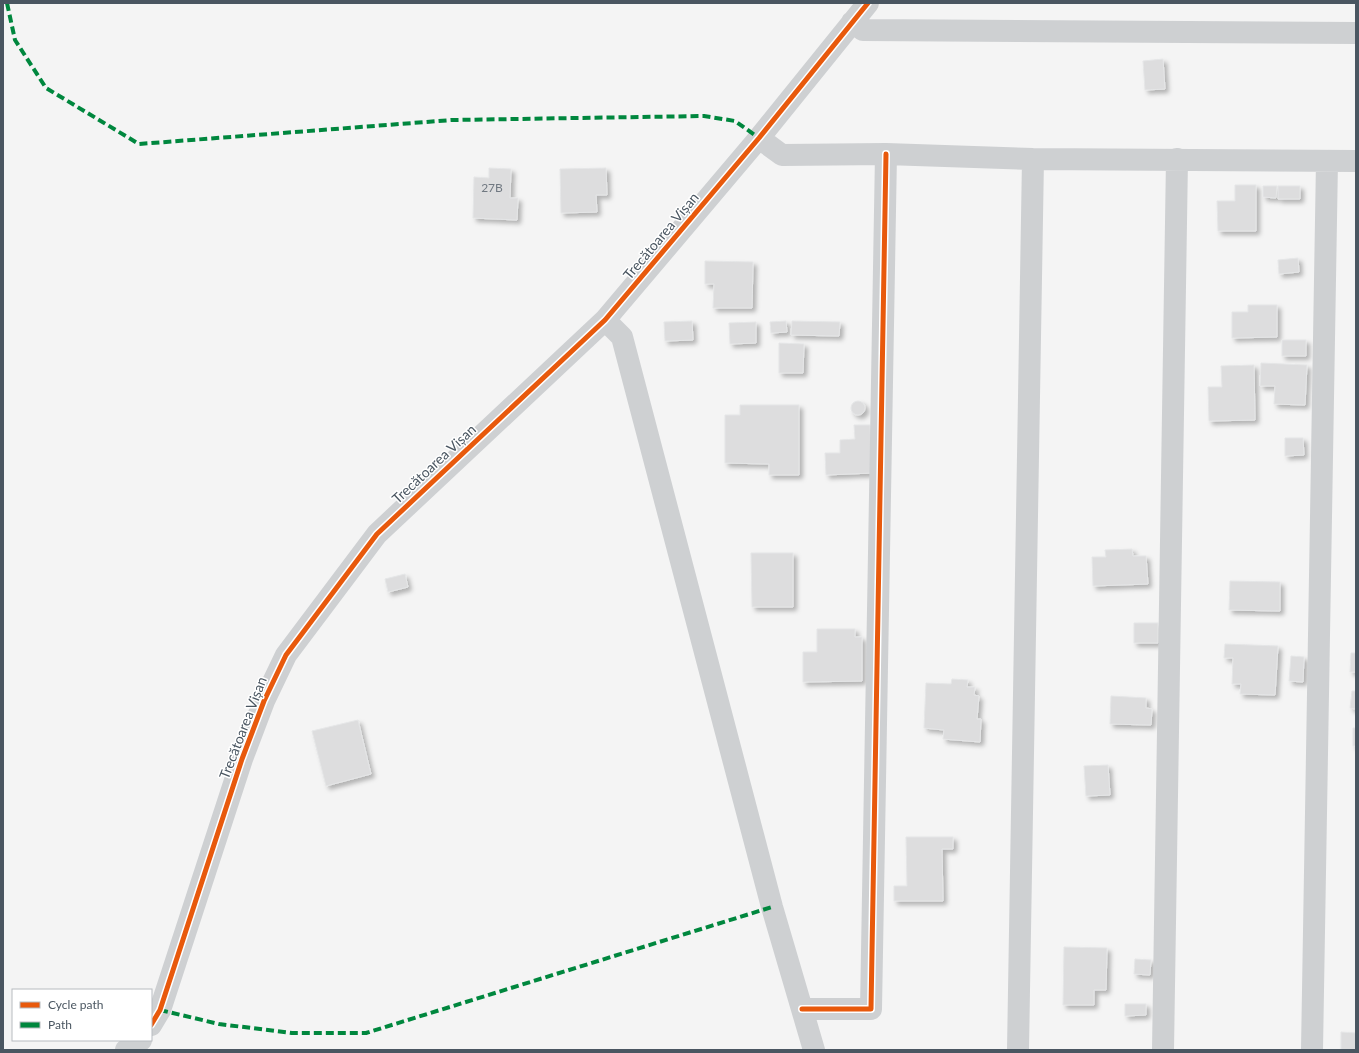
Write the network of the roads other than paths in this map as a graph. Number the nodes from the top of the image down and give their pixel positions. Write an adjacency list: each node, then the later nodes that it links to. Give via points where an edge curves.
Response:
1 (868, 3): 2 (street, Trecătoarea Vișan)
2 (852, 22): 3 (street, via 863,30); 4 (street, Trecătoarea Vișan)
3 (1356, 33)
4 (759, 138): 5 (street, via 782,155); 10 (street, Trecătoarea Vișan)
5 (886, 154): 6 (street); 11 (street, via 871,1009)
6 (1033, 159): 7 (street); 16 (street)
7 (1177, 159): 8 (street); 17 (street)
8 (1328, 161): 9 (street); 18 (street)
9 (1356, 161)
10 (605, 320): 11 (street, via 622,337 772,907); 12 (street, Trecătoarea Vișan, via 377,534 286,655 264,701 242,759 160,1010)
11 (802, 1009): 15 (street)
12 (152, 1022)
13 (140, 1041): 14 (street)
14 (126, 1050)
15 (814, 1050)
16 (1018, 1050)
17 (1163, 1050)
18 (1312, 1050)

